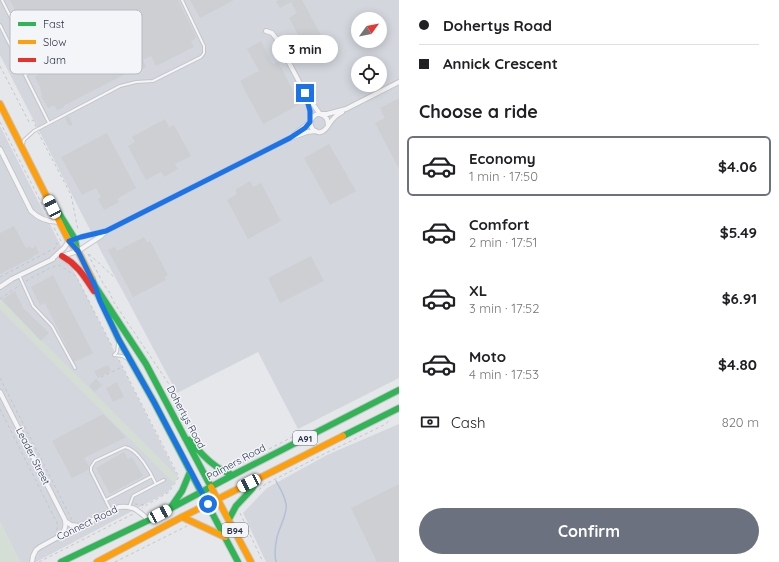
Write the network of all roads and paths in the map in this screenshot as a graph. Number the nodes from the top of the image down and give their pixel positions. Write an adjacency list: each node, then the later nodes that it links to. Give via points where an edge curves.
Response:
1 (2, 0): 3 (lane)
2 (182, 0): 16 (lane, via 204,46 201,57 153,80 120,86)
3 (10, 16)
4 (0, 25): 6 (lane)
5 (266, 31): 10 (street, via 276,38)
6 (10, 45)
7 (0, 66): 18 (path, via 29,122 32,120)
8 (25, 75): 16 (lane)
9 (399, 82): 12 (street)
10 (305, 93): 13 (street); 14 (street)
11 (0, 104): 21 (main road, Dohertys Road / B94)
12 (346, 109): 13 (street); 17 (street)
13 (321, 114): 14 (street, via 314,116); 17 (street, via 327,118)
14 (311, 121): 19 (street, via 312,128); 20 (street)
15 (0, 122): 24 (path)
16 (49, 123): 18 (lane)
17 (328, 125): 19 (street, via 323,131)
18 (37, 129): 21 (lane, via 29,134); 26 (path, via 71,195)
19 (316, 131): 20 (street)
20 (290, 138): 27 (street)
21 (22, 147): 23 (main road, Dohertys Road / B94)
22 (0, 149): 24 (street, via 31,211)
23 (42, 188): 25 (main road, Dohertys Road / B94); 28 (main road, Dohertys Road / B94, via 57,209)
24 (51, 222): 25 (street); 33 (path, via 61,241 55,248)
25 (59, 222): 28 (main road, Dohertys Road / B94)
26 (78, 230)
27 (106, 231): 28 (street); 29 (street)
28 (72, 240): 29 (main road, Dohertys Road / B94); 31 (street)
29 (78, 251): 30 (street); 36 (main road, Dohertys Road / B94)
30 (62, 256): 31 (street); 39 (main road, via 82,271)
31 (52, 259): 32 (street)
32 (20, 275): 35 (lane); 37 (street)
33 (0, 277)
34 (114, 277): 54 (path, via 88,254 113,302 175,393)
35 (23, 283): 38 (path); 41 (path, via 59,265 67,269 76,276); 44 (lane, via 33,306 52,326)
36 (95, 286): 39 (main road, Dohertys Road / B94); 53 (main road, Dohertys Road / B94, via 146,364)
37 (0, 287)
38 (0, 298)
39 (100, 301): 40 (main road, Dohertys Road / B94)
40 (119, 340): 41 (lane); 42 (main road, Dohertys Road / B94)
41 (117, 354): 42 (lane); 43 (path)
42 (130, 361): 56 (main road, Dohertys Road / B94)
43 (123, 367): 45 (path); 69 (path, via 179,477 169,492)
44 (75, 368)
45 (101, 377)
46 (0, 378): 77 (path)
47 (399, 390): 57 (main road, Palmers Road / A91)
48 (0, 392): 76 (street, Leader Street)
49 (399, 408): 59 (main road, A91)
50 (0, 409): 81 (path, via 58,525)
51 (394, 417): 63 (path, via 384,425 264,485)
52 (308, 429): 55 (path, via 232,468)
53 (183, 435): 57 (main road, via 218,469); 62 (main road, Dohertys Road / B94)
54 (202, 446)
55 (226, 466)
56 (190, 472): 64 (main road, Dohertys Road / B94); 70 (main road)
57 (232, 475): 62 (main road, Palmers Road / A91)
58 (152, 476): 61 (lane); 66 (lane); 66 (lane, via 145,464 128,447 95,461 91,471)
59 (259, 478): 65 (main road, A91); 75 (main road, via 236,506)
60 (164, 480): 61 (lane)
61 (156, 484): 68 (lane, via 133,496)
62 (212, 486): 64 (main road, Palmers Road / A91); 65 (main road, Dohertys Road / B94)
63 (259, 490)
64 (201, 492): 67 (main road, Dohertys Road / B94); 70 (main road, Palmers Road / A91)
65 (218, 499): 67 (main road, A91); 75 (main road, Dohertys Road / B94)
66 (106, 500): 71 (lane)
67 (208, 504): 74 (main road, A91); 83 (main road, Dohertys Road / B94)
68 (129, 505): 69 (path); 71 (street, Connect Road); 72 (street, Connect Road)
69 (145, 506): 72 (path)
70 (171, 509): 78 (main road, Palmers Road / A91)
71 (111, 511): 79 (street, Connect Road)
72 (138, 511): 78 (street, Connect Road); 85 (path)
73 (239, 512): 91 (path)
74 (182, 517): 83 (main road); 87 (main road, A91)
75 (229, 519): 90 (main road, Dohertys Road / B94)
76 (65, 520): 79 (street, via 71,525); 82 (street, via 66,526)
77 (72, 520)
78 (149, 520): 86 (main road, Palmers Road / A91)
79 (80, 526): 82 (street, Connect Road)
80 (189, 526): 88 (path)
81 (55, 536)
82 (60, 536): 84 (street, Connect Road, via 36,550)
83 (225, 537): 89 (main road, Dohertys Road / B94)
84 (32, 562)
85 (39, 562)
86 (61, 562)
87 (98, 562)
88 (115, 562)
89 (238, 562)
90 (251, 562)
91 (263, 562)

